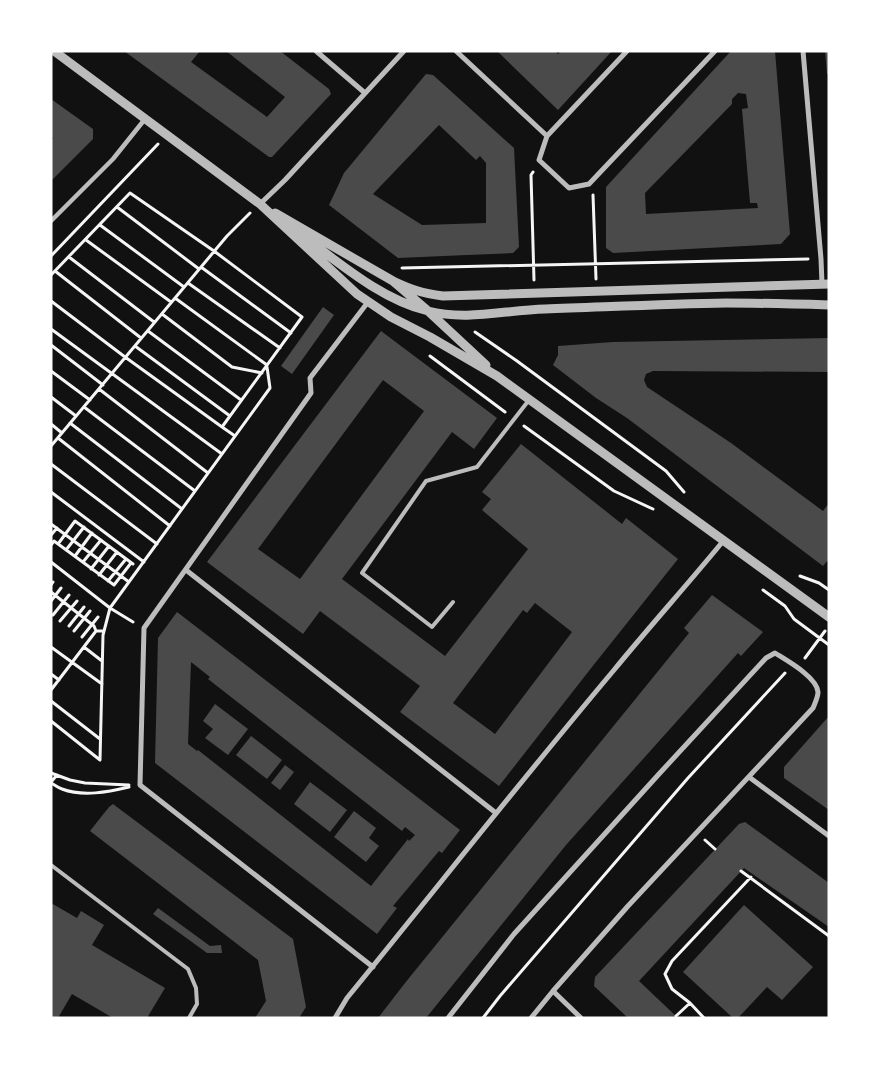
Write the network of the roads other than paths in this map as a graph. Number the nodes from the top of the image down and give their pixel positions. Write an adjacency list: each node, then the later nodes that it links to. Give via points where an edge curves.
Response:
1 (316, 51): 8 (street)
2 (404, 51): 8 (street)
3 (456, 51): 10 (street)
4 (627, 51): 10 (street)
5 (714, 51): 10 (street, via 588,184 569,188 539,160)
6 (803, 51): 14 (street)
7 (60, 53): 9 (street)
8 (365, 94): 11 (street)
9 (145, 119): 11 (street); 12 (street, via 113,159)
10 (547, 136)
11 (260, 204): 13 (street); 15 (street); 17 (street, via 367,283 387,295)
12 (51, 221)
13 (393, 281): 14 (street, via 411,290 443,296); 17 (street)
14 (825, 284)
15 (368, 302): 18 (street); 21 (street, via 310,378 311,393)
16 (829, 305): 17 (street, via 726,303 525,310 464,316)
17 (428, 311): 18 (street)
18 (497, 376): 19 (street)
19 (530, 400): 20 (street); 22 (lane, via 477,467 426,481 362,573 432,627)
20 (724, 540): 23 (street); 25 (street)
21 (186, 570): 25 (street); 28 (street, via 144,628 140,785)
22 (453, 602)
23 (829, 617)
24 (749, 778): 26 (street); 29 (street); 32 (street, via 814,708 818,692 813,681 774,653 640,794 514,934)
25 (496, 813): 28 (street)
26 (829, 836)
27 (51, 865): 30 (lane, via 188,969 196,988 197,1004)
28 (373, 967): 31 (street)
29 (552, 991): 33 (street); 34 (street)
30 (189, 1018)
31 (335, 1018)
32 (448, 1018)
33 (531, 1018)
34 (580, 1018)

